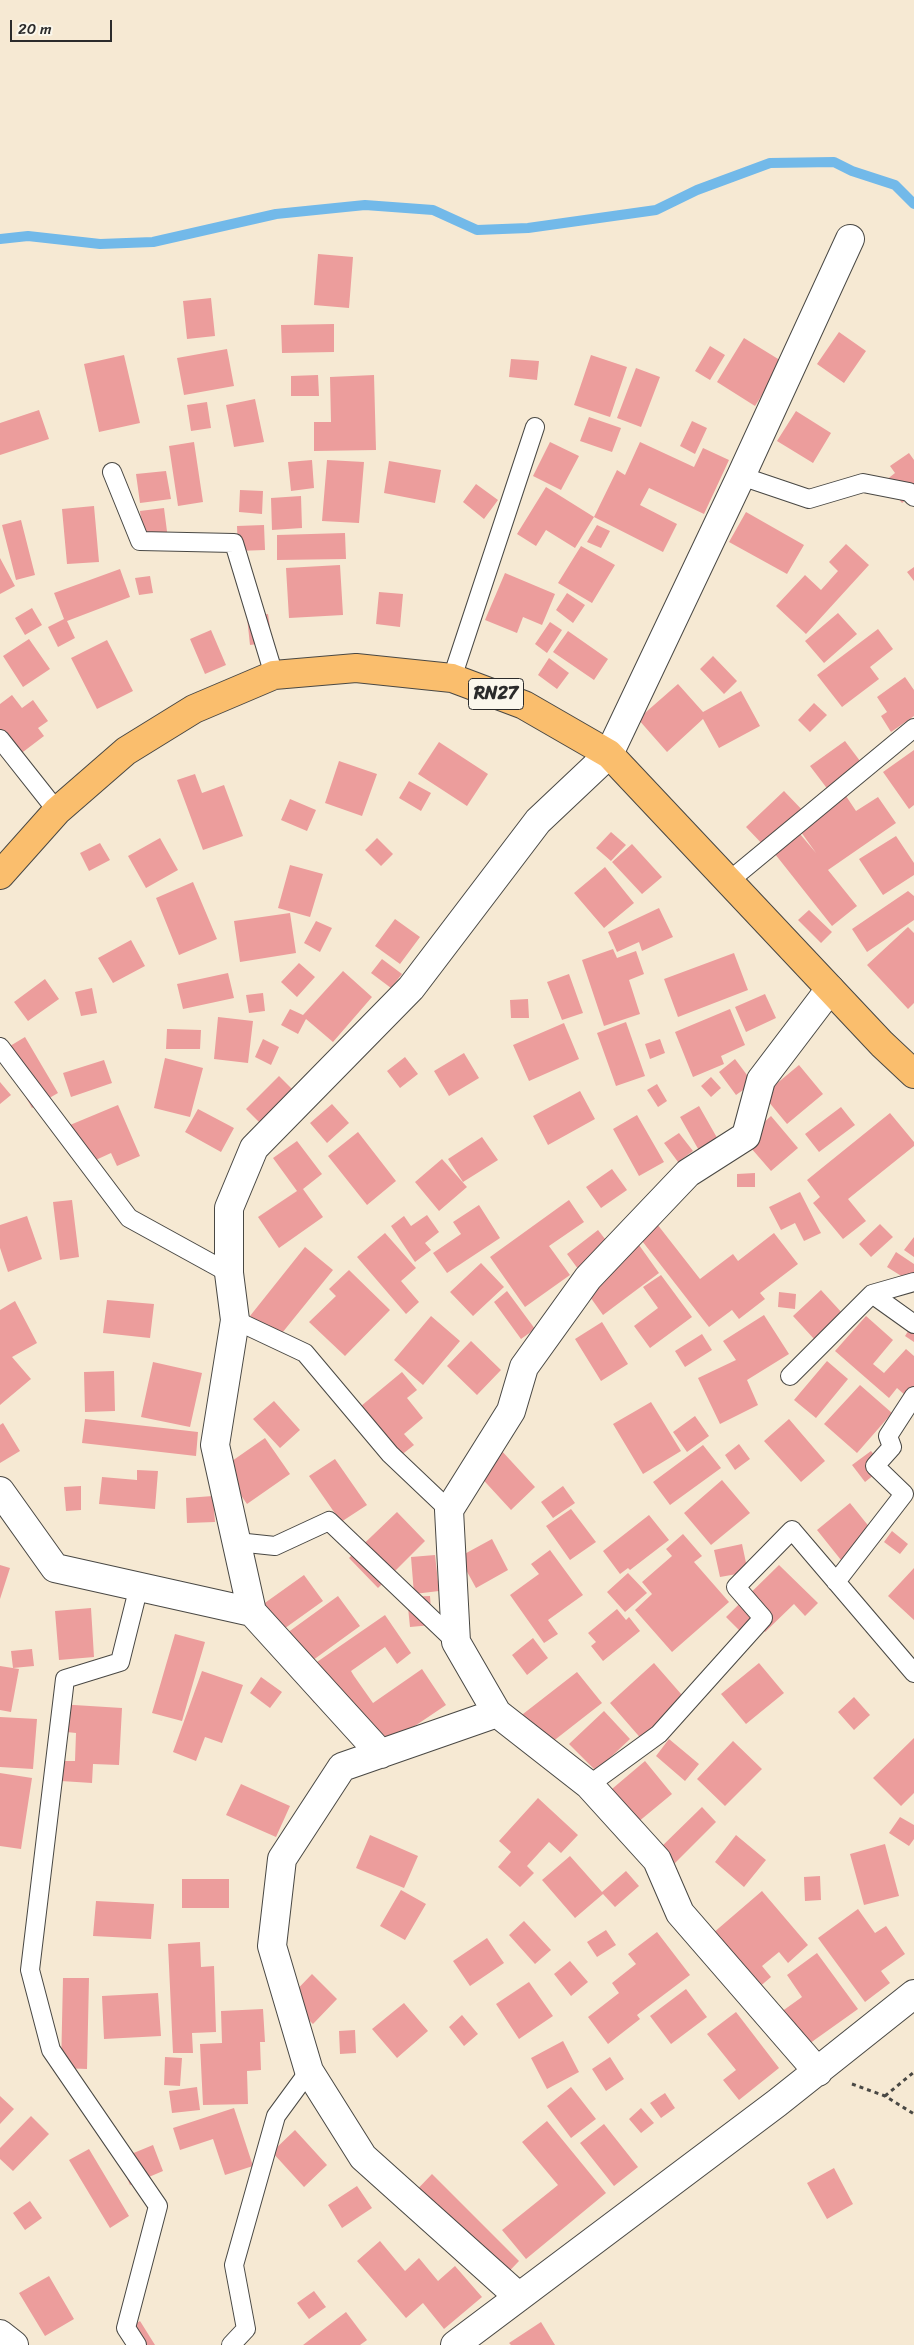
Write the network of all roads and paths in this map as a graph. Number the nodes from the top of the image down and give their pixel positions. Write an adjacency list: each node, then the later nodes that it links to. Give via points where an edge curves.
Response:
1 (850, 240): 4 (street)
2 (535, 427): 7 (lane)
3 (112, 472): 6 (lane, via 140,541 234,543)
4 (741, 476): 5 (lane, via 809,499 863,483 909,492); 10 (street)
5 (914, 497)
6 (274, 675): 7 (main road, RN27, via 356,668); 11 (main road, RN27, via 194,710 126,751)
7 (452, 678): 10 (main road, RN27, via 524,705)
8 (914, 728): 13 (lane)
9 (0, 739): 11 (lane)
10 (609, 754): 13 (main road, RN27); 17 (street, via 538,821 411,988 254,1148 229,1208)
11 (57, 810): 12 (main road, RN27)
12 (0, 875)
13 (729, 881): 14 (main road, RN27)
14 (830, 989): 16 (main road, RN27); 25 (street, via 761,1080 746,1136 688,1173 588,1278 524,1367 511,1410)
15 (0, 1048): 17 (lane, via 129,1218)
16 (914, 1074)
17 (229, 1273): 20 (street)
18 (914, 1282): 19 (lane)
19 (872, 1294): 21 (lane); 22 (lane)
20 (235, 1320): 25 (lane, via 305,1353 390,1454); 26 (street, via 215,1445)
21 (914, 1324)
22 (790, 1376)
23 (914, 1396): 27 (lane, via 888,1436 892,1447 875,1466 904,1494)
24 (0, 1491): 28 (street, via 55,1568)
25 (449, 1510): 30 (street)
26 (237, 1542): 29 (street); 30 (lane, via 275,1546 329,1521)
27 (836, 1582): 31 (lane); 34 (lane, via 792,1530 736,1587 763,1618 659,1734)
28 (139, 1586): 29 (street); 44 (lane, via 120,1662 65,1680 30,1970 50,2050 158,2206 126,2328)
29 (252, 1612): 33 (street)
30 (456, 1642): 32 (street)
31 (914, 1672)
32 (497, 1713): 33 (street); 34 (street)
33 (381, 1754): 36 (street, via 342,1767 282,1859 272,1946)
34 (589, 1785): 37 (street, via 656,1860 680,1913)
35 (914, 1994): 37 (street)
36 (309, 2071): 41 (street, via 363,2157); 45 (lane, via 276,2116 234,2265 246,2329)
37 (818, 2072): 39 (path); 41 (street)
38 (914, 2072): 39 (path)
39 (885, 2096): 40 (path)
40 (914, 2114)
41 (519, 2297): 46 (street)
42 (0, 2334): 43 (street)
43 (14, 2345)
44 (137, 2345)
45 (230, 2345)
46 (455, 2345)

